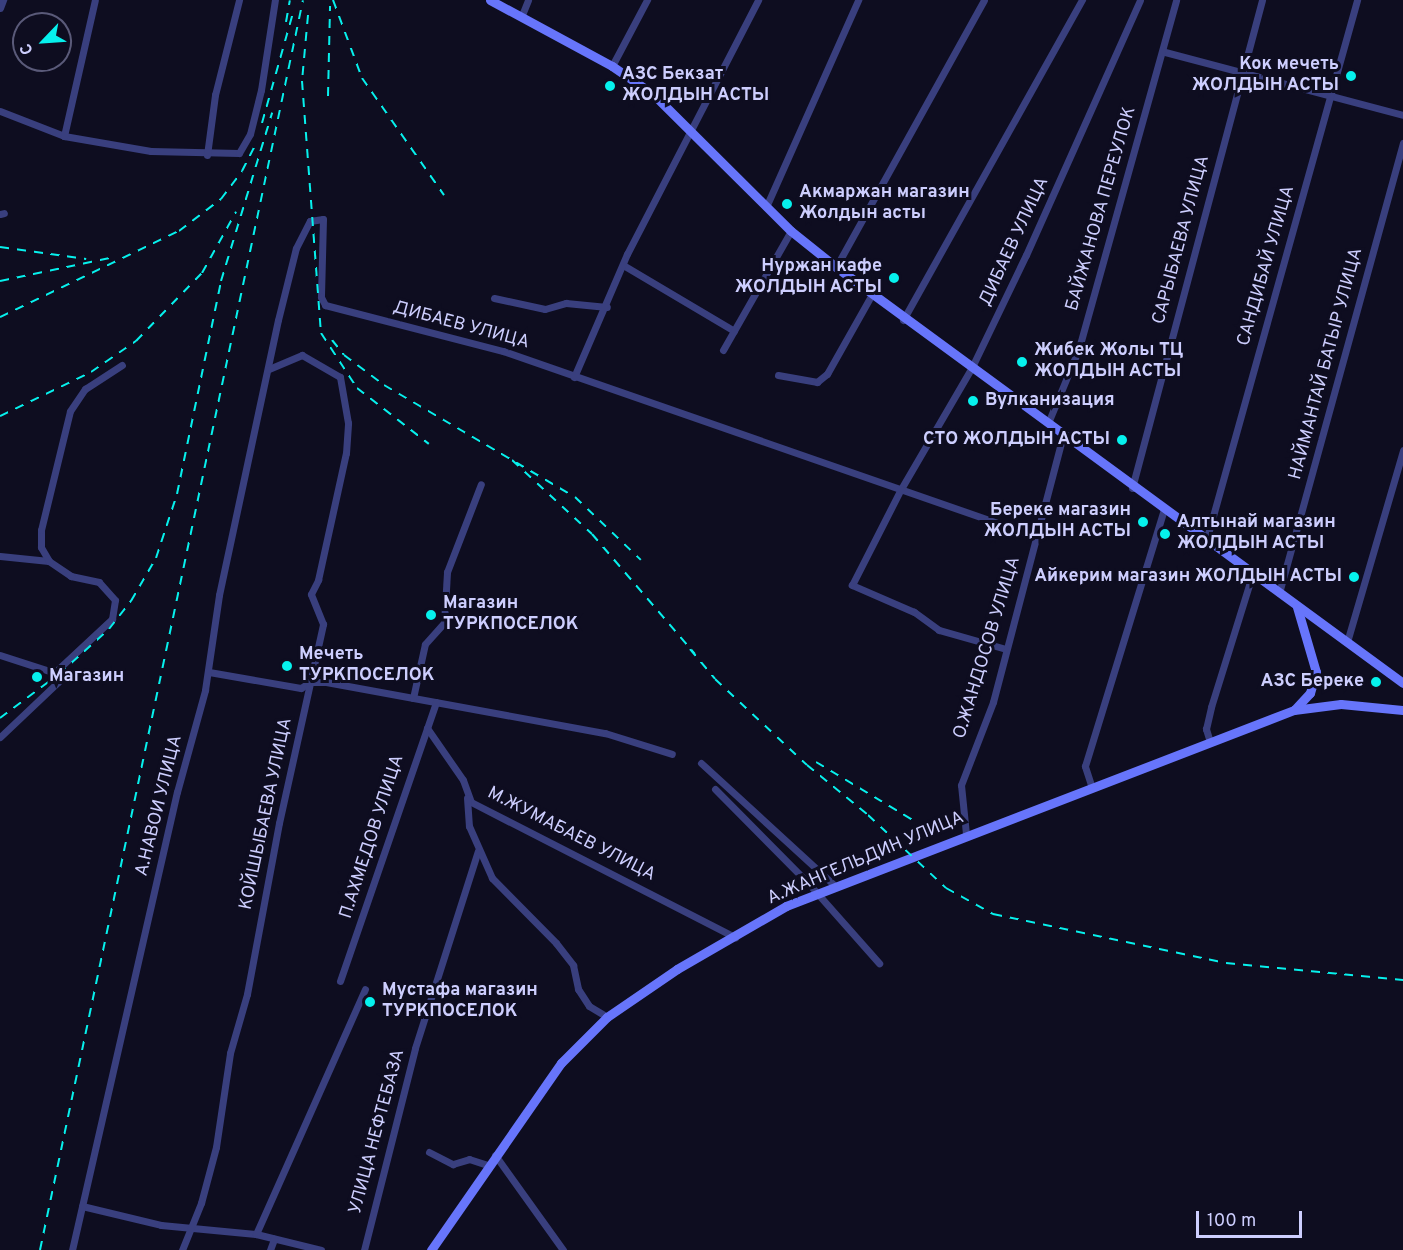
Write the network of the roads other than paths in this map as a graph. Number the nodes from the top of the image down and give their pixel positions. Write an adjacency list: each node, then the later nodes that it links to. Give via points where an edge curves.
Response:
1 (3, 0): 16 (street)
2 (95, 0): 25 (street)
3 (239, 0): 27 (street, via 214,95)
4 (275, 0): 27 (street, via 250,135 239,153)
5 (490, 0): 17 (street)
6 (528, 0): 17 (street)
7 (647, 0): 19 (street)
8 (758, 0): 24 (street)
9 (858, 0): 28 (street)
10 (984, 0): 31 (street)
11 (1082, 0): 36 (street)
12 (1140, 0): 40 (street, ДИБАЕВ УЛИЦА)
13 (1176, 0): 18 (street, БАЙЖАНОВА ПЕРЕУЛОК)
14 (1262, 0): 20 (street, САРЫБАЕВА УЛИЦА)
15 (1357, 0): 21 (street, САНДИБАЙ УЛИЦА)
16 (0, 8)
17 (522, 15): 19 (street)
18 (1164, 52): 20 (street); 44 (street, БАЙЖАНОВА ПЕРЕУЛОК, via 1078,348)
19 (612, 66): 24 (street, via 653,94)
20 (1242, 71): 21 (street); 48 (street, САРЫБАЕВА УЛИЦА)
21 (1330, 97): 23 (street); 52 (street, САНДИБАЙ УЛИЦА)
22 (0, 111): 25 (street)
23 (1403, 115)
24 (692, 129): 28 (street); 30 (street)
25 (64, 136): 27 (street, via 151,151)
26 (1403, 143): 56 (street, НАЙМАНТАЙ БАТЫР УЛИЦА)
27 (207, 155)
28 (766, 207): 29 (street)
29 (791, 231): 31 (street); 37 (street)
30 (622, 265): 34 (street); 37 (street)
31 (836, 267): 32 (street)
32 (872, 294): 36 (street); 42 (street, via 827,374 817,382)
33 (494, 298): 34 (street, ДИБАЕВ УЛИЦА, via 545,309 566,303)
34 (607, 307): 43 (street)
35 (338, 309): 41 (street, А.НАВОИ УЛИЦА, via 325,305 321,297 322,219 310,221 291,262); 43 (street, ДИБАЕВ УЛИЦА, via 503,351)
36 (903, 320): 40 (street)
37 (734, 331): 38 (street)
38 (723, 350)
39 (122, 366): 54 (street, via 86,389 70,411 41,530 41,547)
40 (972, 367): 44 (street); 49 (street, ДИБАЕВ УЛИЦА)
41 (269, 369): 62 (street, А.НАВОИ УЛИЦА, via 219,595); 63 (street, КОЙШЫБАЕВА УЛИЦА, via 302,355 335,373 344,384 346,453 318,580 311,594 323,624)
42 (778, 375)
43 (574, 377): 49 (street, ДИБАЕВ УЛИЦА)
44 (1048, 423): 45 (street)
45 (1063, 436): 48 (street); 51 (street, О.ЖАНДОСОВ УЛИЦА)
46 (1403, 450): 58 (street)
47 (482, 484): 65 (street, via 447,572 444,623 425,644)
48 (1132, 488): 50 (street)
49 (901, 489): 51 (street, ДИБАЕВ УЛИЦА); 59 (street, ДИБАЕВ УЛИЦА, via 852,585 914,612 939,630)
50 (1164, 509): 52 (street); 74 (street, via 1085,766)
51 (1038, 537): 59 (street, О.ЖАНДОСОВ УЛИЦА)
52 (1206, 541): 55 (street)
53 (0, 556): 54 (street)
54 (48, 561): 61 (street, via 71,576 99,582 115,600 112,619)
55 (1252, 575): 56 (street); 71 (street, via 1211,707 1206,729)
56 (1279, 593): 57 (street)
57 (1297, 606): 58 (street); 67 (street, via 1316,672 1310,693)
58 (1347, 642): 64 (street)
59 (1006, 649): 77 (street, О.ЖАНДОСОВ УЛИЦА, via 993,702 962,785)
60 (0, 656): 61 (street)
61 (56, 672): 70 (street, via 58,682)
62 (209, 672): 63 (street, via 301,688); 89 (street, А.НАВОИ УЛИЦА)
63 (310, 682): 65 (street); 90 (street, КОЙШЫБАЕВА УЛИЦА, via 247,994 230,1053 216,1147)
64 (1403, 683)
65 (413, 698): 66 (street)
66 (436, 702): 69 (street, П.АХМЕДОВ УЛИЦА); 72 (street, via 605,733)
67 (1294, 710): 68 (street, А.ЖАНГЕЛЬДИН УЛИЦА, via 1341,704); 71 (street, А.ЖАНГЕЛЬДИН УЛИЦА)
68 (1403, 710)
69 (427, 728): 76 (street, М.ЖУМАБАЕВ УЛИЦА, via 463,780); 83 (street, П.АХМЕДОВ УЛИЦА)
70 (0, 737)
71 (1210, 742): 74 (street, А.ЖАНГЕЛЬДИН УЛИЦА)
72 (672, 754)
73 (700, 763): 79 (street)
74 (1092, 788): 77 (street, А.ЖАНГЕЛЬДИН УЛИЦА)
75 (716, 789): 80 (street)
76 (467, 795): 78 (street, via 469,826); 81 (street, М.ЖУМАБАЕВ УЛИЦА, via 471,802)
77 (966, 834): 79 (street, А.ЖАНГЕЛЬДИН УЛИЦА)
78 (478, 851): 85 (street, via 492,878 573,966 578,989 590,1006); 97 (street, УЛИЦА НЕФТЕБАЗА, via 412,1058)
79 (835, 886): 80 (street, А.ЖАНГЕЛЬДИН УЛИЦА)
80 (816, 895): 81 (street, А.ЖАНГЕЛЬДИН УЛИЦА, via 786,906); 82 (street)
81 (735, 937): 85 (street, А.ЖАНГЕЛЬДИН УЛИЦА, via 677,969)
82 (879, 963)
83 (340, 981)
84 (365, 989): 91 (street)
85 (607, 1017): 87 (street, А.ЖАНГЕЛЬДИН УЛИЦА, via 561,1064)
86 (429, 1152): 88 (street, via 453,1164 469,1159)
87 (495, 1155): 88 (street, А.ЖАНГЕЛЬДИН УЛИЦА); 99 (street)
88 (487, 1165): 98 (street, А.ЖАНГЕЛЬДИН УЛИЦА)
89 (82, 1206): 90 (street); 93 (street, А.НАВОИ УЛИЦА)
90 (190, 1230): 91 (street); 94 (street, КОЙШЫБАЕВА УЛИЦА)
91 (256, 1234): 92 (street)
92 (274, 1239): 95 (street); 96 (street)
93 (72, 1250)
94 (182, 1250)
95 (270, 1250)
96 (321, 1250)
97 (364, 1250)
98 (431, 1250)
99 (563, 1250)

